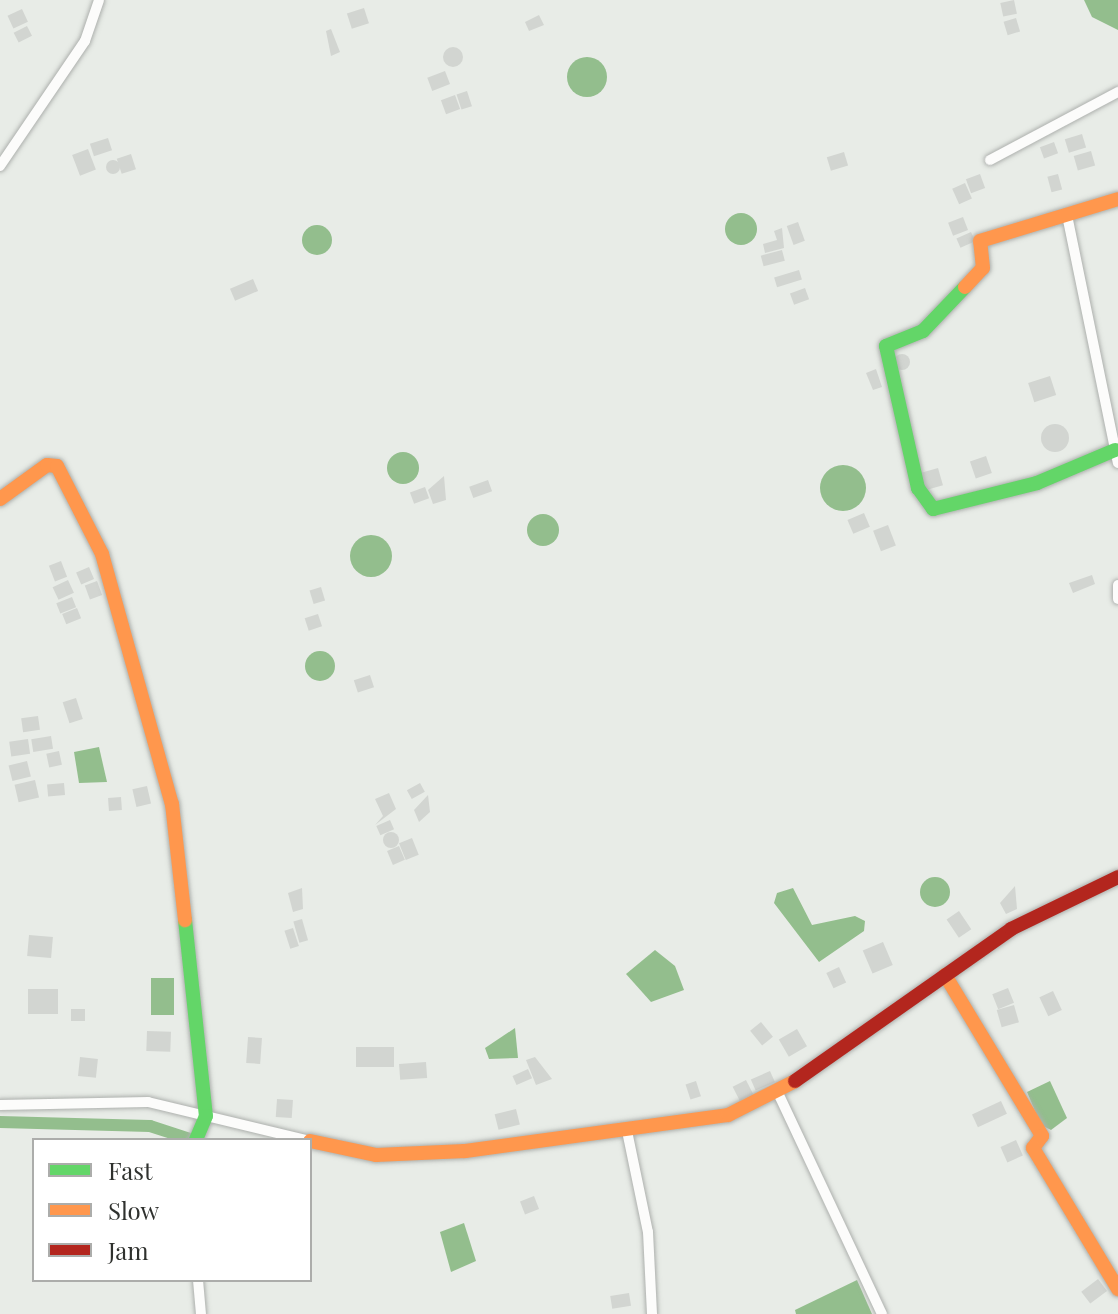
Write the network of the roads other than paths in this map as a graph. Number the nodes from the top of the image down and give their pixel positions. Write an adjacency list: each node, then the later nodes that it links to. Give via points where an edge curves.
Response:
1 (99, 0): 4 (street, via 85,41)
2 (1118, 92): 3 (street)
3 (990, 160)
4 (0, 166)
5 (1118, 199): 6 (street)
6 (1068, 220): 7 (street); 7 (street, via 980,241 983,268 923,331 886,346 888,392 923,505 933,509)
7 (1117, 456)
8 (0, 499): 15 (street, via 47,465 57,466 102,554 172,804)
9 (1118, 585): 10 (street)
10 (1118, 599)
11 (1118, 877): 12 (street, via 1011,929)
12 (945, 975): 13 (street); 21 (street, via 1042,1136 1033,1148)
13 (778, 1093): 16 (street, via 728,1115); 24 (street)
14 (0, 1105): 15 (street, via 148,1102)
15 (206, 1116): 17 (street); 18 (street)
16 (626, 1128): 19 (street, via 465,1151 376,1155); 23 (street, via 648,1232)
17 (197, 1137)
18 (300, 1138)
19 (312, 1141)
20 (198, 1282): 22 (street)
21 (1118, 1289)
22 (201, 1314)
23 (652, 1314)
24 (882, 1314)

